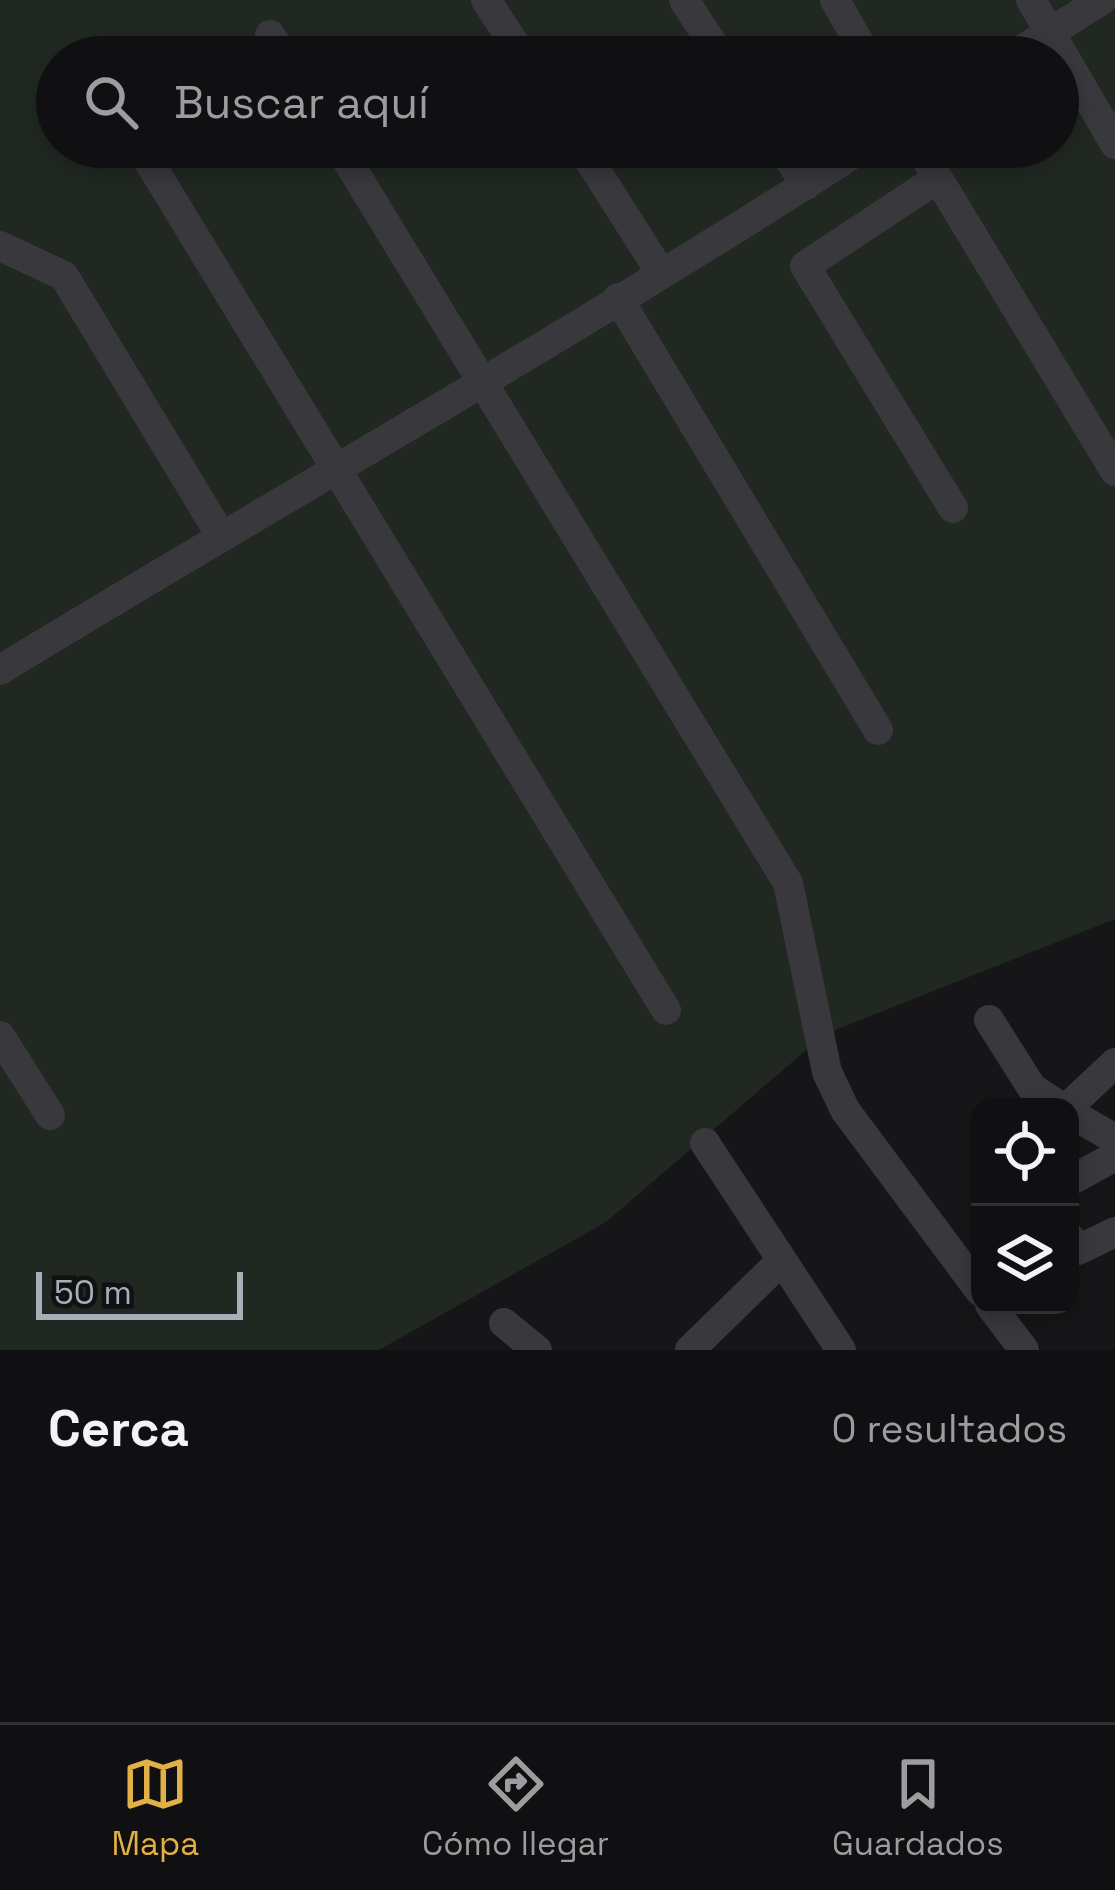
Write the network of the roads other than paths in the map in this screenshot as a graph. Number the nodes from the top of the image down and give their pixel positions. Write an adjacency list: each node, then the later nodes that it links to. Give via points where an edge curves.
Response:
1 (486, 0): 7 (street)
2 (684, 0): 8 (street)
3 (835, 0): 9 (street)
4 (1031, 0): 6 (street)
5 (1102, 0): 6 (street)
6 (1052, 32): 10 (street); 11 (street)
7 (509, 36)
8 (708, 36)
9 (855, 36)
10 (1045, 36)
11 (1054, 36)
12 (1079, 80): 13 (street)
13 (1115, 144)
14 (153, 168): 26 (street)
15 (352, 168): 25 (street)
16 (594, 168): 23 (street)
17 (795, 168): 21 (street)
18 (832, 168): 21 (street)
19 (932, 168): 20 (street)
20 (938, 178): 27 (street); 28 (street, via 805,266)
21 (806, 185): 23 (street)
22 (0, 246): 29 (street, via 64,276)
23 (661, 272): 24 (street)
24 (619, 298): 25 (street); 31 (street)
25 (483, 384): 26 (street); 47 (street, via 788,883 815,1034 845,1110)
26 (338, 468): 29 (street); 32 (street)
27 (1115, 471)
28 (953, 508)
29 (220, 534): 30 (street)
30 (0, 670)
31 (878, 730)
32 (666, 1010)
33 (989, 1020): 36 (street, via 1032,1088)
34 (0, 1036): 38 (street)
35 (1115, 1063): 37 (street)
36 (1048, 1098)
37 (1078, 1098)
38 (50, 1114)
39 (1079, 1117): 40 (street)
40 (1115, 1139)
41 (705, 1143): 46 (street)
42 (1115, 1156): 43 (street)
43 (1079, 1176)
44 (1115, 1232): 45 (street)
45 (1079, 1250)
46 (781, 1261): 51 (street); 52 (street)
47 (971, 1279)
48 (997, 1314): 53 (street)
49 (504, 1323): 50 (street)
50 (537, 1350)
51 (690, 1350)
52 (841, 1350)
53 (1024, 1350)

